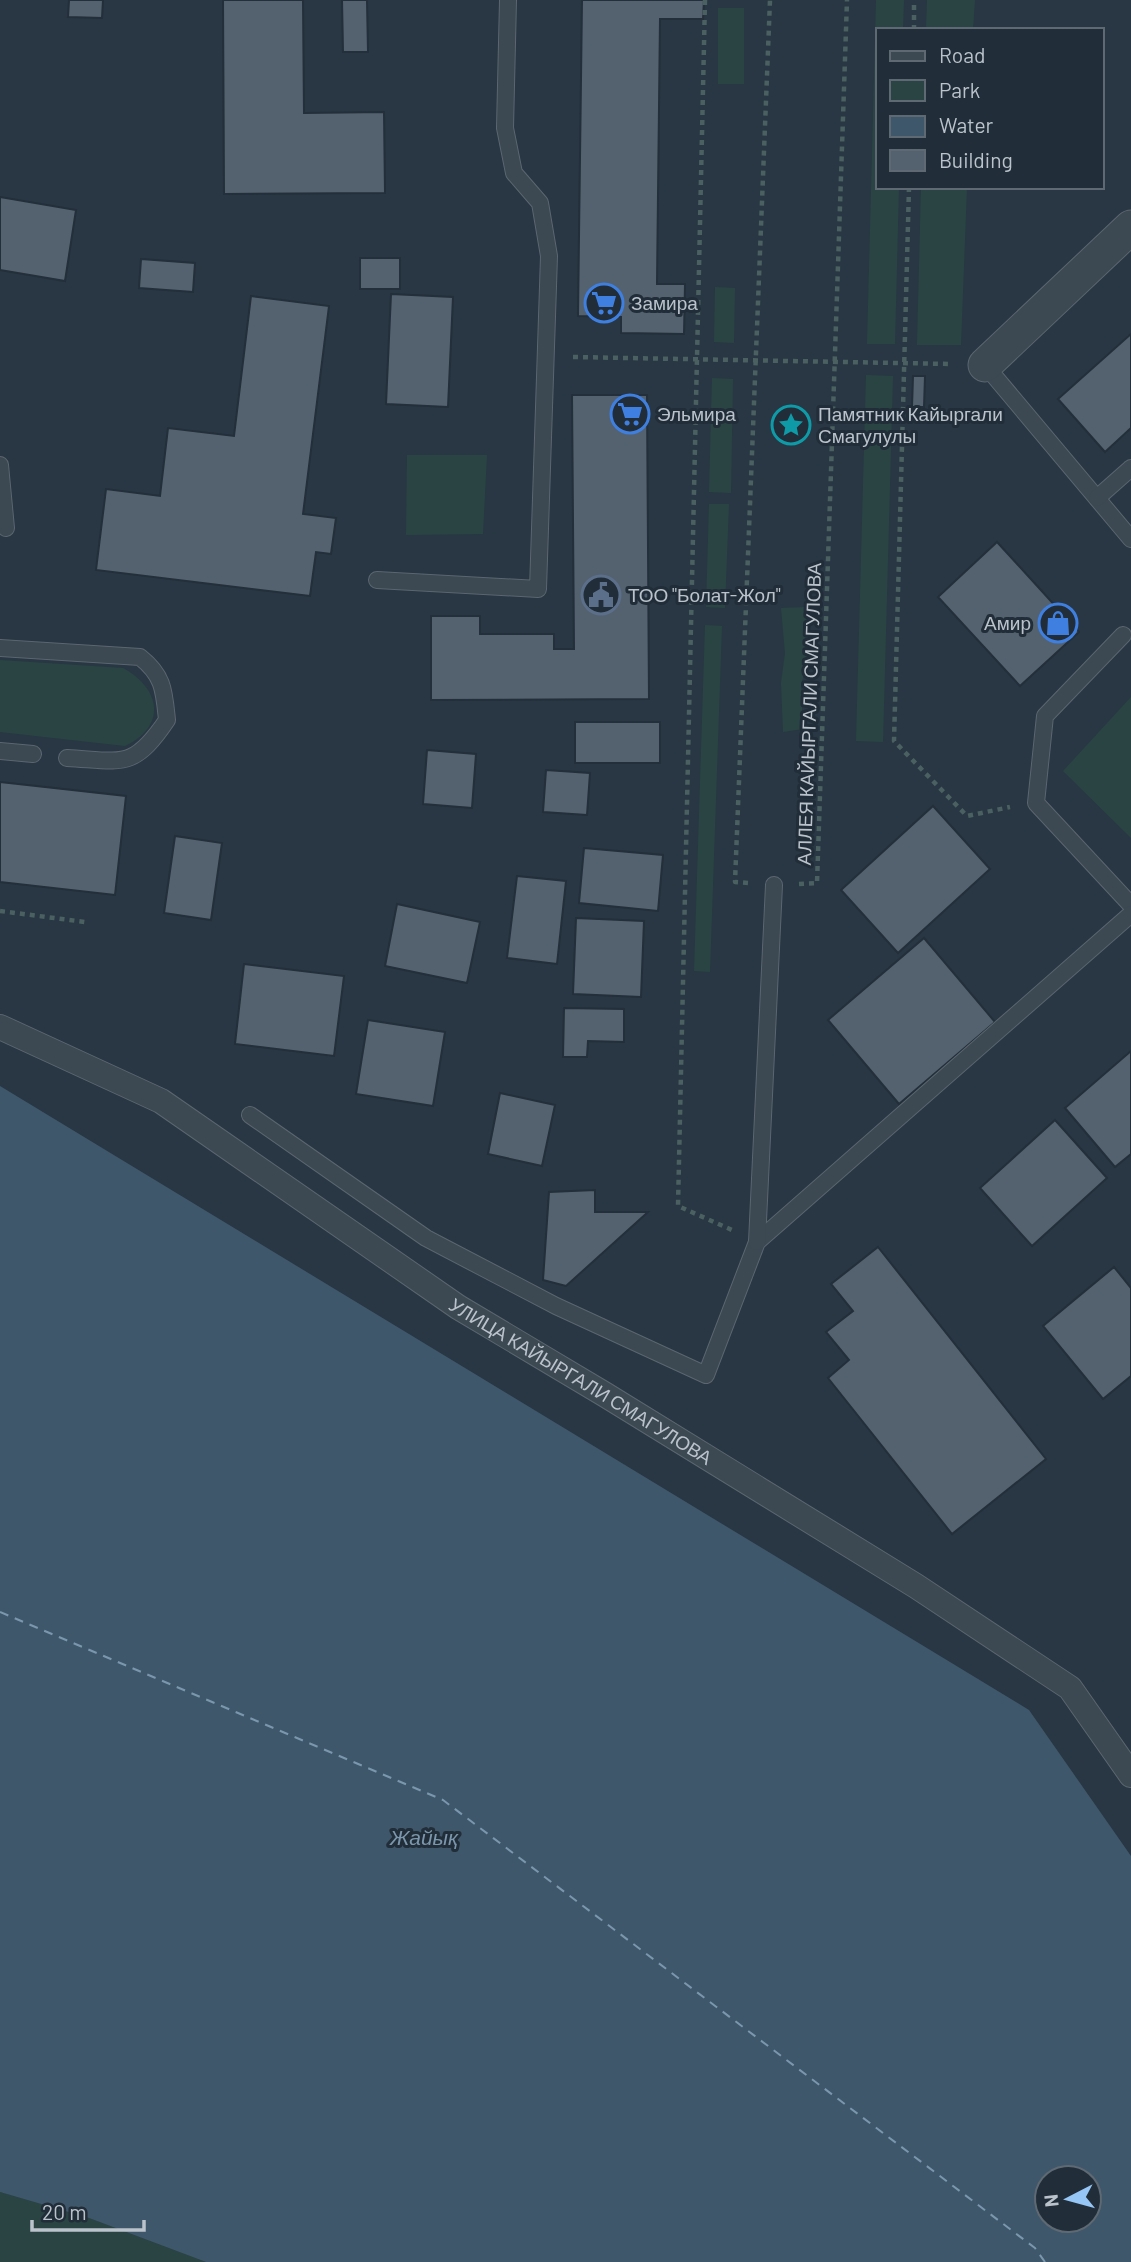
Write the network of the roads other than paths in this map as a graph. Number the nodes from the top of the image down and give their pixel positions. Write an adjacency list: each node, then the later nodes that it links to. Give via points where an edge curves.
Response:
1 (508, 0): 9 (lane, via 505,128 514,173 540,203 549,256 538,589)
2 (1131, 227): 3 (street)
3 (985, 365): 6 (lane)
4 (0, 465): 7 (lane)
5 (1131, 468): 6 (lane)
6 (1097, 498): 8 (lane)
7 (6, 528)
8 (1131, 539)
9 (377, 580)
10 (1123, 635): 16 (lane, via 1045,716 1035,803)
11 (0, 648): 14 (lane, via 140,657 155,669 167,720 153,741 140,754 122,761)
12 (0, 751): 13 (lane)
13 (33, 754)
14 (67, 758)
15 (774, 885): 20 (lane)
16 (1131, 905)
17 (1131, 914): 20 (lane)
18 (0, 1027): 21 (street, УЛИЦА КАЙЫРГАЛИ СМАГУЛОВА, via 161,1101 458,1307 916,1586 1070,1688)
19 (250, 1115): 20 (lane, via 426,1238 556,1306 706,1375)
20 (757, 1242)
21 (1131, 1775)

